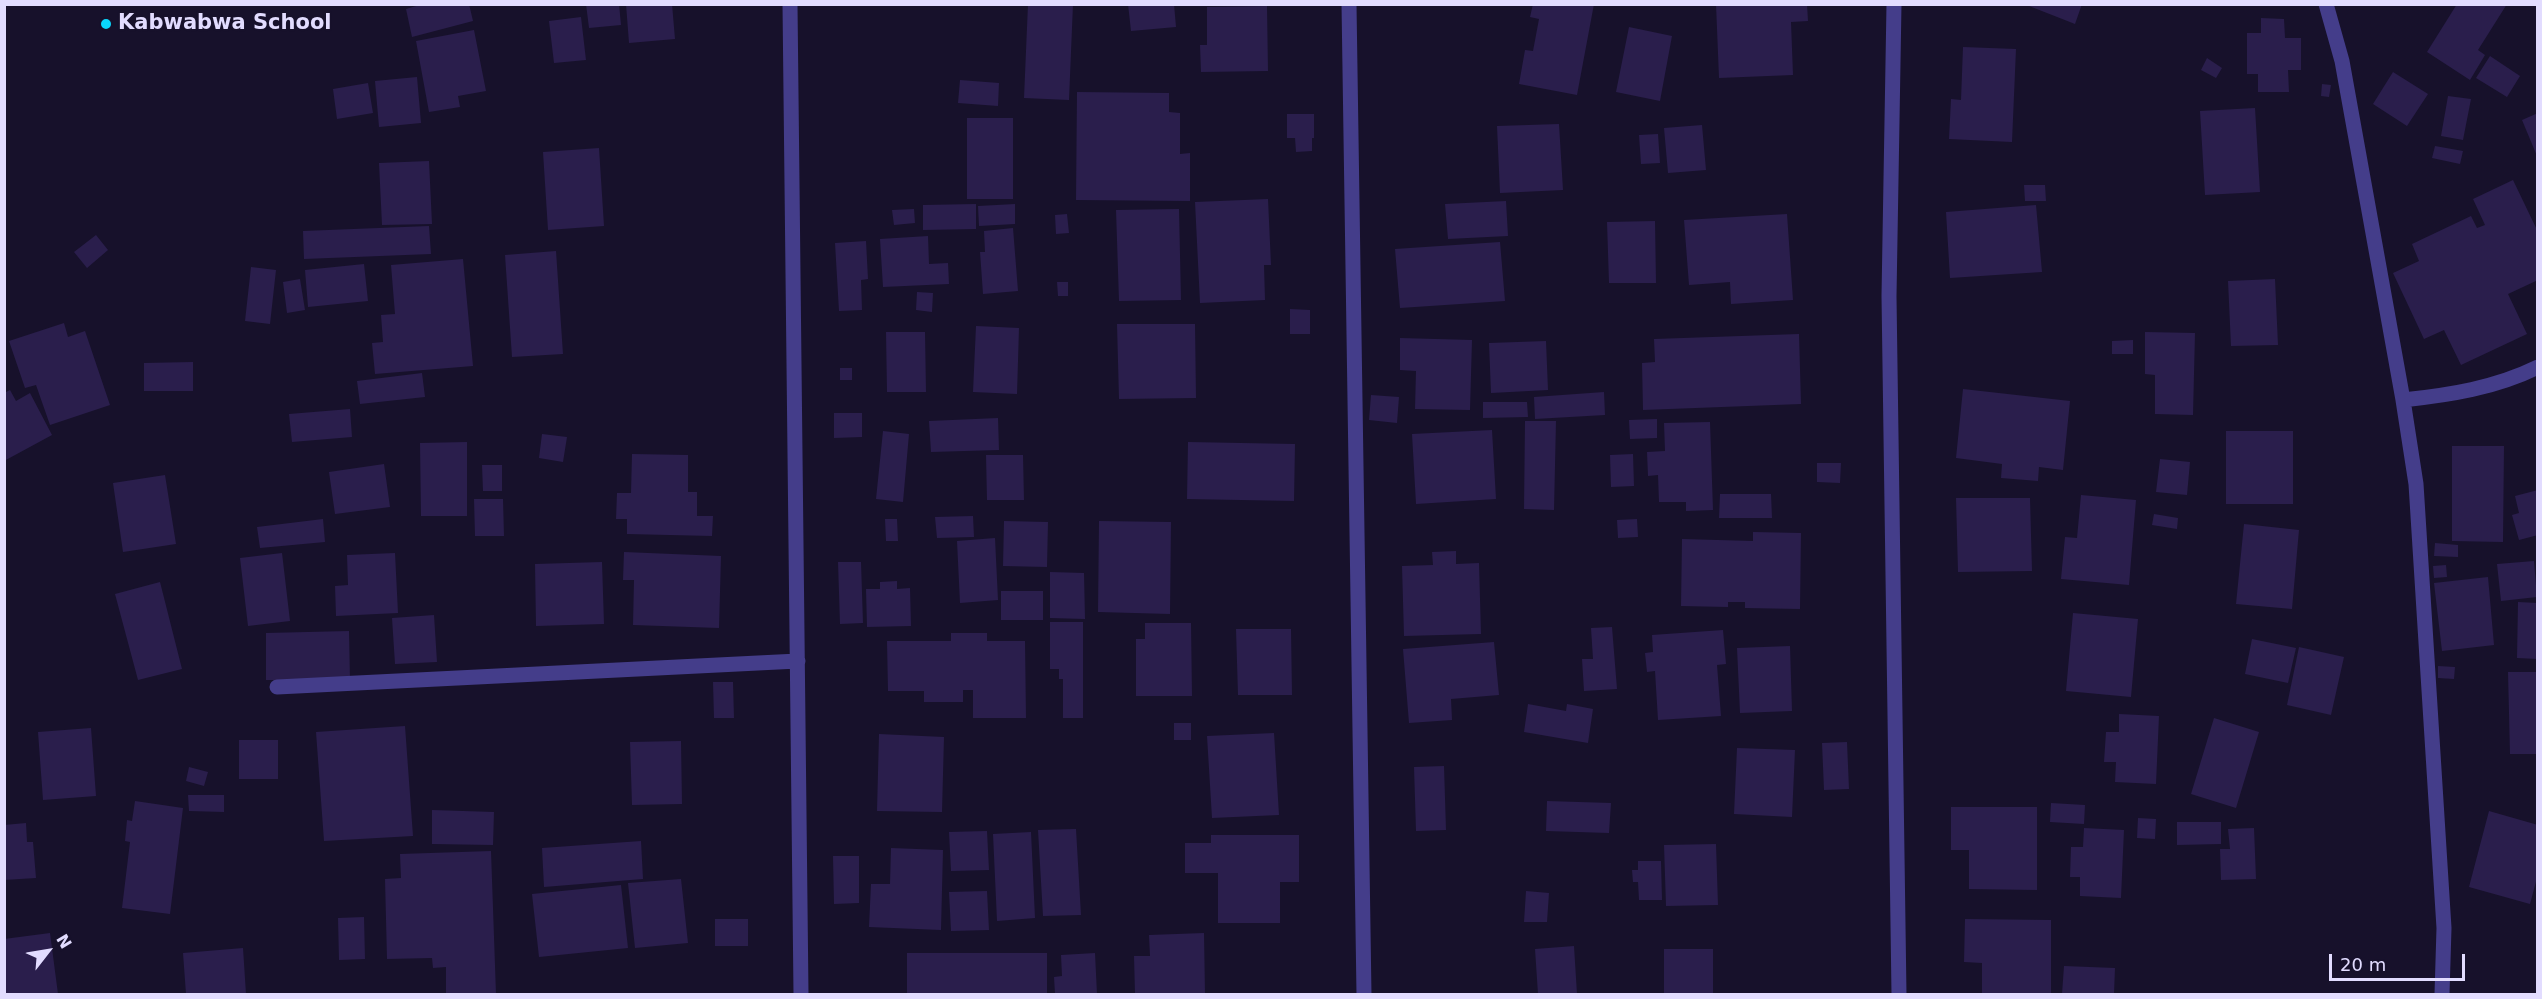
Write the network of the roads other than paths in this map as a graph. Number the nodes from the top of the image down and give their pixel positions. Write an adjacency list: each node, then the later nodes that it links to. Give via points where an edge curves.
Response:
1 (790, 4): 7 (street)
2 (1349, 4): 10 (street)
3 (1894, 4): 11 (street, via 1889,296)
4 (2326, 4): 6 (street, via 2342,61)
5 (2538, 367): 6 (street, via 2464,393)
6 (2403, 400): 12 (street, via 2418,508 2444,928)
7 (798, 661): 8 (street); 9 (street)
8 (277, 687)
9 (801, 994)
10 (1364, 994)
11 (1899, 994)
12 (2442, 994)

